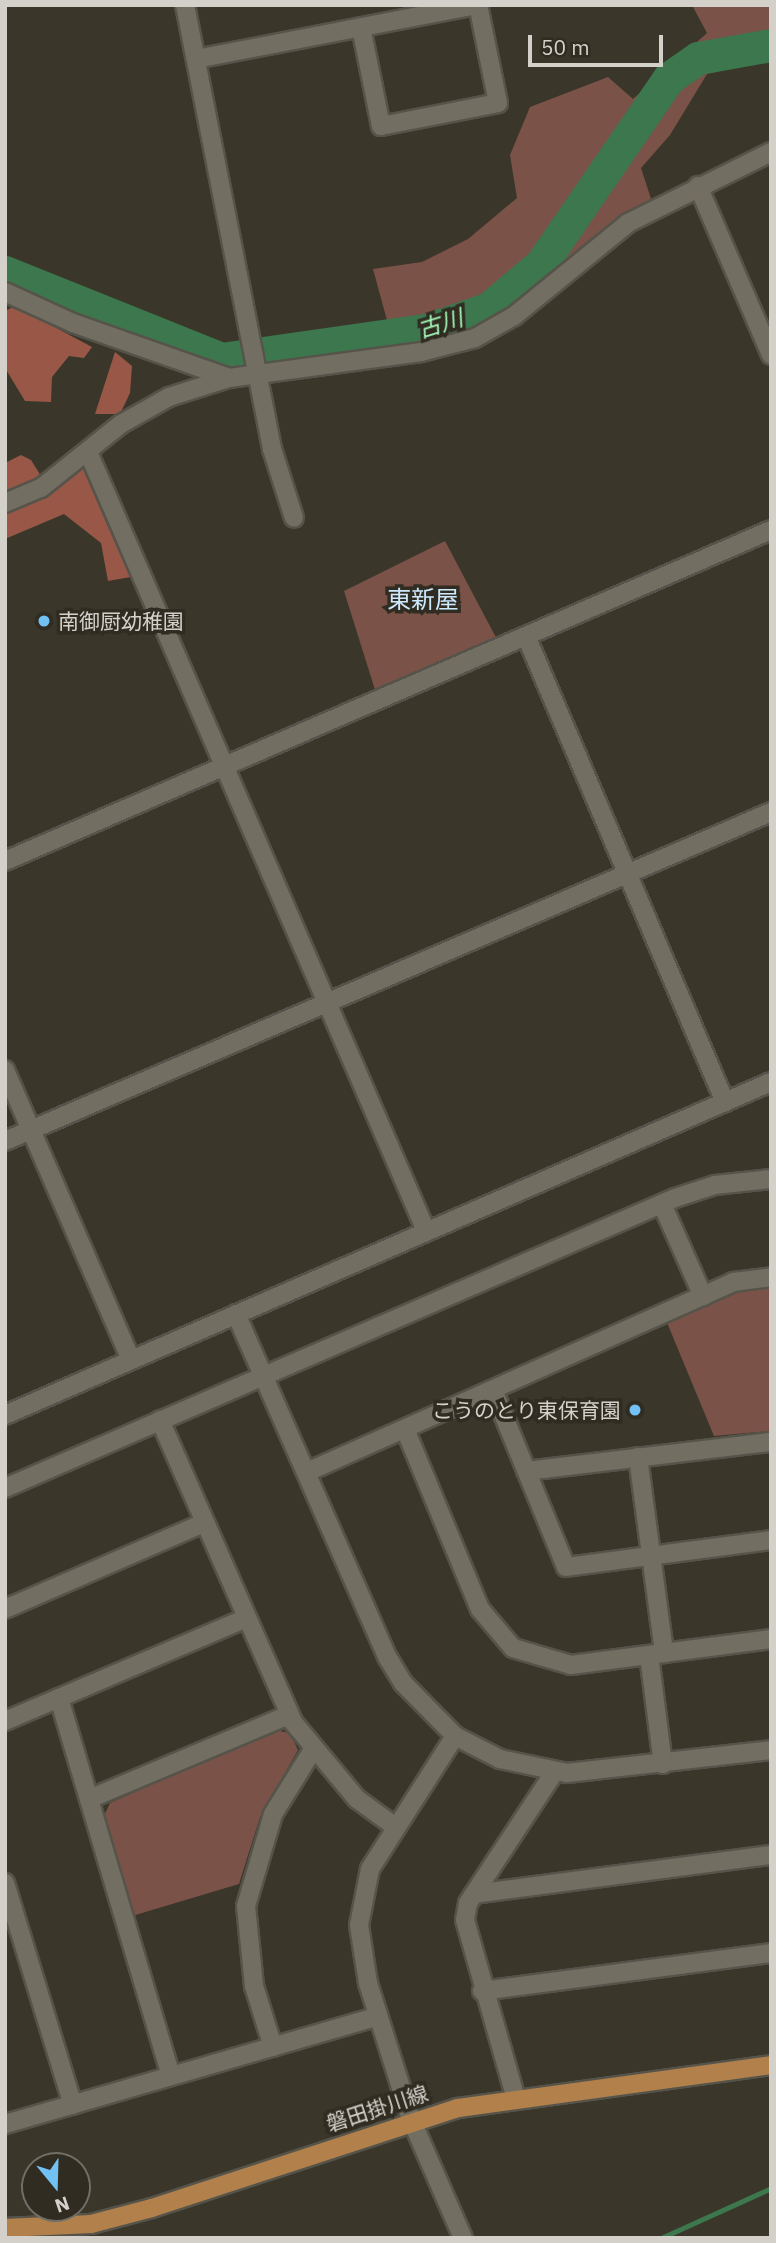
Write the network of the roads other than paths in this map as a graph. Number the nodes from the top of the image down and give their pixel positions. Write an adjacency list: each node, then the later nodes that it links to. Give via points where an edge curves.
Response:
1 (185, 5): 4 (street)
2 (477, 5): 3 (street); 3 (street, via 498,103 381,126)
3 (361, 27): 4 (street)
4 (196, 59): 9 (street)
5 (771, 152): 6 (street)
6 (698, 186): 8 (street); 9 (street, via 628,223 514,316 475,338 421,352)
7 (5, 292): 10 (street, via 73,323)
8 (771, 355)
9 (256, 374): 10 (street); 13 (street, via 272,449)
10 (229, 378): 11 (street, via 169,397 121,424)
11 (88, 452): 12 (street, via 41,488); 16 (street)
12 (5, 503)
13 (294, 518)
14 (771, 530): 15 (street)
15 (526, 636): 16 (street); 19 (street)
16 (226, 766): 18 (street); 20 (street)
17 (771, 812): 19 (street)
18 (5, 861)
19 (627, 874): 20 (street); 23 (street)
20 (328, 1002): 24 (street); 28 (street)
21 (5, 1070): 24 (street)
22 (771, 1082): 23 (street)
23 (725, 1102): 28 (street)
24 (31, 1130): 25 (street); 32 (street)
25 (5, 1141)
26 (771, 1180): 27 (street, via 715,1185)
27 (662, 1204): 30 (street); 33 (street)
28 (426, 1231): 31 (street)
29 (771, 1277): 30 (street, via 733,1282)
30 (703, 1296): 34 (street)
31 (236, 1314): 32 (street); 33 (street)
32 (131, 1360): 35 (street)
33 (265, 1375): 36 (street); 41 (street)
34 (492, 1390): 37 (street); 40 (street)
35 (5, 1415)
36 (160, 1420): 42 (street); 43 (street)
37 (405, 1429): 41 (street); 49 (street, via 480,1609 513,1648 571,1665)
38 (771, 1442): 39 (street)
39 (638, 1457): 40 (street); 45 (street)
40 (526, 1471): 45 (street, via 566,1567)
41 (307, 1472): 53 (street, via 388,1658 403,1683)
42 (5, 1488)
43 (204, 1523): 46 (street); 47 (street)
44 (771, 1540): 45 (street)
45 (653, 1556): 49 (street)
46 (5, 1609)
47 (246, 1618): 50 (street); 51 (street)
48 (771, 1639): 49 (street)
49 (656, 1654): 56 (street)
50 (59, 1698): 52 (street); 58 (street)
51 (289, 1715): 55 (street); 58 (street)
52 (5, 1721)
53 (455, 1736): 57 (street, via 500,1759); 59 (street)
54 (771, 1750): 56 (street)
55 (312, 1751): 59 (street, via 357,1799); 66 (street, via 273,1814 246,1906 254,1986)
56 (663, 1764): 57 (street, via 600,1772)
57 (555, 1770): 62 (street)
58 (89, 1800): 68 (street)
59 (394, 1826): 65 (street, via 370,1869 359,1925)
60 (771, 1855): 62 (street)
61 (5, 1883): 70 (street)
62 (474, 1894): 64 (street, via 465,1920)
63 (771, 1953): 64 (street)
64 (482, 1991): 69 (street)
65 (378, 2016): 66 (street); 71 (street)
66 (272, 2047): 68 (street)
67 (771, 2065): 69 (main road, 磐田掛川線)
68 (171, 2076): 70 (street)
69 (516, 2099): 71 (main road, 磐田掛川線)
70 (73, 2105): 72 (street)
71 (411, 2119): 73 (main road, 磐田掛川線, via 152,2208 91,2224); 74 (street)
72 (5, 2124)
73 (5, 2228)
74 (463, 2238)

